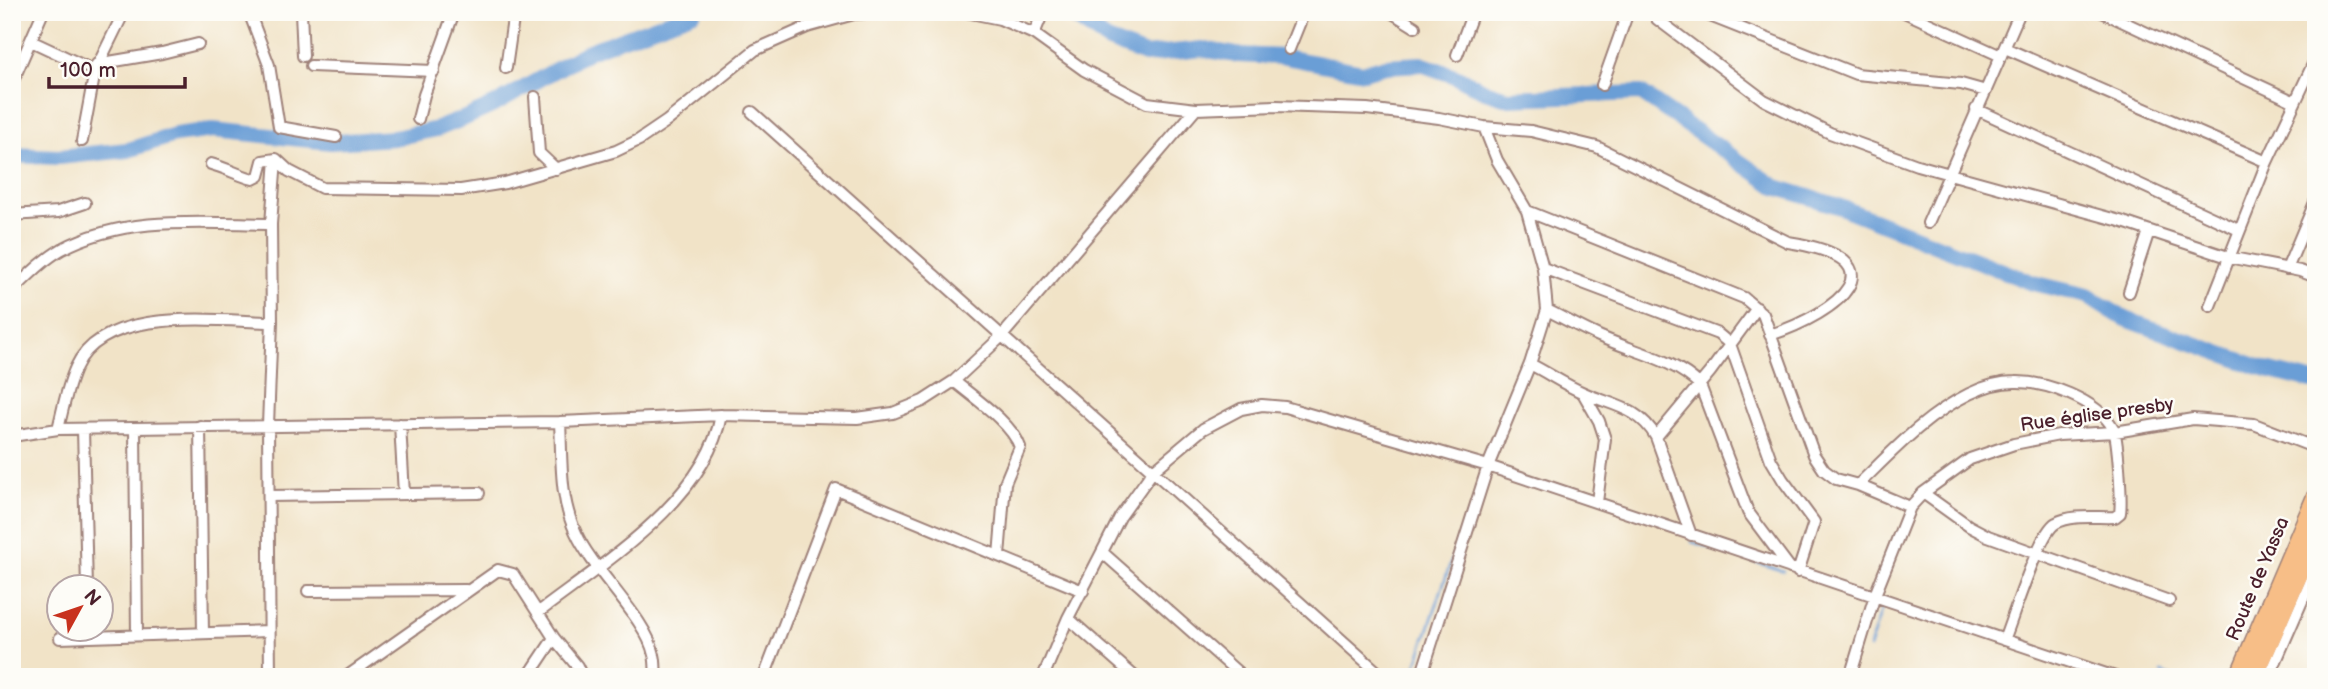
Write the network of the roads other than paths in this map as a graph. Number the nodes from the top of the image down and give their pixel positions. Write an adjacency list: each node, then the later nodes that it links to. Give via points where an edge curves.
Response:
1 (43, 12): 23 (street)
2 (124, 12): 31 (street)
3 (249, 12): 44 (street, via 269,65 279,127)
4 (301, 12): 28 (street)
5 (454, 12): 33 (street)
6 (514, 12): 32 (street)
7 (878, 12): 49 (street, via 807,27 755,50 639,140 592,160)
8 (966, 12): 22 (street, via 1000,19)
9 (1043, 12): 22 (street)
10 (1304, 12): 25 (street)
11 (1391, 12): 21 (street)
12 (1473, 12): 27 (street)
13 (1655, 12): 50 (street, via 1657,19 1764,100 1830,133)
14 (1700, 12): 36 (street, via 1856,74)
15 (1903, 12): 26 (street)
16 (2020, 12): 26 (street)
17 (2102, 12): 38 (street)
18 (2310, 12): 20 (street)
19 (1624, 13): 35 (street)
20 (2316, 15)
21 (1415, 27)
22 (1034, 34): 39 (street, via 1084,70 1136,98)
23 (31, 41): 31 (street); 34 (street)
24 (198, 44): 31 (street)
25 (1289, 49)
26 (2003, 52): 36 (street); 47 (street)
27 (1457, 55)
28 (303, 56)
29 (2316, 58): 38 (street)
30 (311, 66): 33 (street)
31 (96, 67): 45 (street)
32 (506, 68)
33 (434, 71): 42 (street)
34 (12, 83)
35 (1602, 85)
36 (1986, 90): 40 (street)
37 (535, 97): 49 (street, via 540,153)
38 (2295, 102): 47 (street)
39 (1196, 109): 43 (street, via 1367,109); 70 (street)
40 (1976, 109): 50 (street); 57 (street)
41 (752, 112): 70 (street)
42 (418, 119)
43 (1484, 127): 53 (street); 69 (street, via 1531,131 1597,147 1788,242 1816,246 1844,258 1853,277 1847,289 1803,324)
44 (336, 137)
45 (82, 141)
46 (276, 159): 48 (street, via 263,161 259,176 253,179); 49 (street, via 310,183 351,190 461,191); 56 (street)
47 (2267, 162): 57 (street)
48 (211, 164)
49 (555, 169)
50 (1950, 173): 55 (street); 58 (street)
51 (2316, 200): 61 (street)
52 (85, 203): 54 (street, via 58,212)
53 (1527, 212): 60 (street); 66 (street, via 1744,298)
54 (12, 215)
55 (1928, 223)
56 (271, 224): 63 (street, via 154,223 122,228 60,250); 68 (street)
57 (2239, 230): 59 (street)
58 (2149, 231): 59 (street); 64 (street)
59 (2228, 257): 61 (street); 65 (street)
60 (1543, 268): 67 (street); 71 (street, via 1718,334)
61 (2287, 269): 62 (street)
62 (2316, 277)
63 (12, 291)
64 (2129, 292)
65 (2210, 306)
66 (1757, 308): 69 (street); 71 (street)
67 (1547, 310): 72 (street); 74 (street, via 1676,367)
68 (272, 322): 79 (street); 82 (street, via 162,320 110,334 90,347 76,365)
69 (1770, 335): 90 (street, via 1814,455 1836,479)
70 (1002, 336): 73 (street); 89 (street)
71 (1730, 344): 74 (street); 105 (street, via 1771,460 1814,522)
72 (1530, 364): 75 (street); 88 (street)
73 (954, 381): 76 (street, via 923,401 857,418); 102 (street, via 998,419 1020,447 1005,483)
74 (1700, 385): 86 (street); 105 (street, via 1748,512)
75 (1583, 393): 86 (street, via 1639,415); 96 (street, via 1605,439)
76 (721, 415): 77 (street); 103 (street, via 719,428 689,485 655,521)
77 (560, 422): 78 (street); 103 (street, via 566,507)
78 (400, 424): 79 (street); 93 (street)
79 (268, 425): 80 (street); 94 (street)
80 (200, 426): 81 (street); 115 (street)
81 (135, 428): 83 (street); 117 (street)
82 (58, 429): 83 (street); 85 (street)
83 (83, 429): 106 (street)
84 (2115, 432): 87 (street, Rue église presby, via 2193,419 2254,424); 90 (street, via 2090,404 2053,389 2002,382 1970,393 1935,414); 92 (street, Rue église presby, via 2059,435 2014,444 1970,459); 101 (street, via 2120,513 2056,522)
85 (12, 436)
86 (1656, 438): 99 (street)
87 (2316, 448)
88 (1488, 466): 89 (street, via 1285,407 1262,405 1241,409 1203,429); 96 (street); 130 (street)
89 (1153, 471): 100 (street); 129 (street)
90 (1858, 485): 97 (street)
91 (479, 493): 93 (street)
92 (1923, 493): 97 (street, Rue église presby); 101 (street, via 1988,536)
93 (404, 494): 94 (street)
94 (268, 496): 114 (street)
95 (2316, 497): 133 (main road, Route de Yassa)
96 (1597, 502): 99 (street)
97 (1910, 507): 110 (street, Rue église presby)
98 (2316, 534): 134 (main road, Route de Yassa)
99 (1691, 535): 105 (street)
100 (1102, 552): 109 (street); 128 (street)
101 (2037, 553): 111 (street); 119 (street)
102 (999, 556): 109 (street); 125 (street, via 836,489)
103 (597, 568): 112 (street); 124 (street, via 643,630 654,654)
104 (2316, 569): 135 (street)
105 (1795, 571): 110 (street)
106 (87, 574)
107 (467, 590): 108 (street); 112 (street, via 498,570 506,570); 121 (street)
108 (308, 591)
109 (1083, 591): 113 (street)
110 (1875, 595): 119 (street); 131 (street, Rue église presby)
111 (2169, 601)
112 (539, 612): 118 (street)
113 (1068, 618): 126 (street); 127 (street)
114 (269, 631): 115 (street); 120 (street)
115 (203, 633): 117 (street)
116 (116, 634): 117 (street)
117 (137, 635)
118 (554, 638): 122 (street); 123 (street)
119 (2004, 640): 132 (street)
120 (270, 677)
121 (346, 677)
122 (528, 677)
123 (582, 677)
124 (656, 677)
125 (764, 677)
126 (1042, 677)
127 (1135, 677)
128 (1243, 677)
129 (1383, 677)
130 (1421, 677)
131 (1850, 677)
132 (2115, 677)
133 (2239, 677)
134 (2254, 677)
135 (2269, 677)

